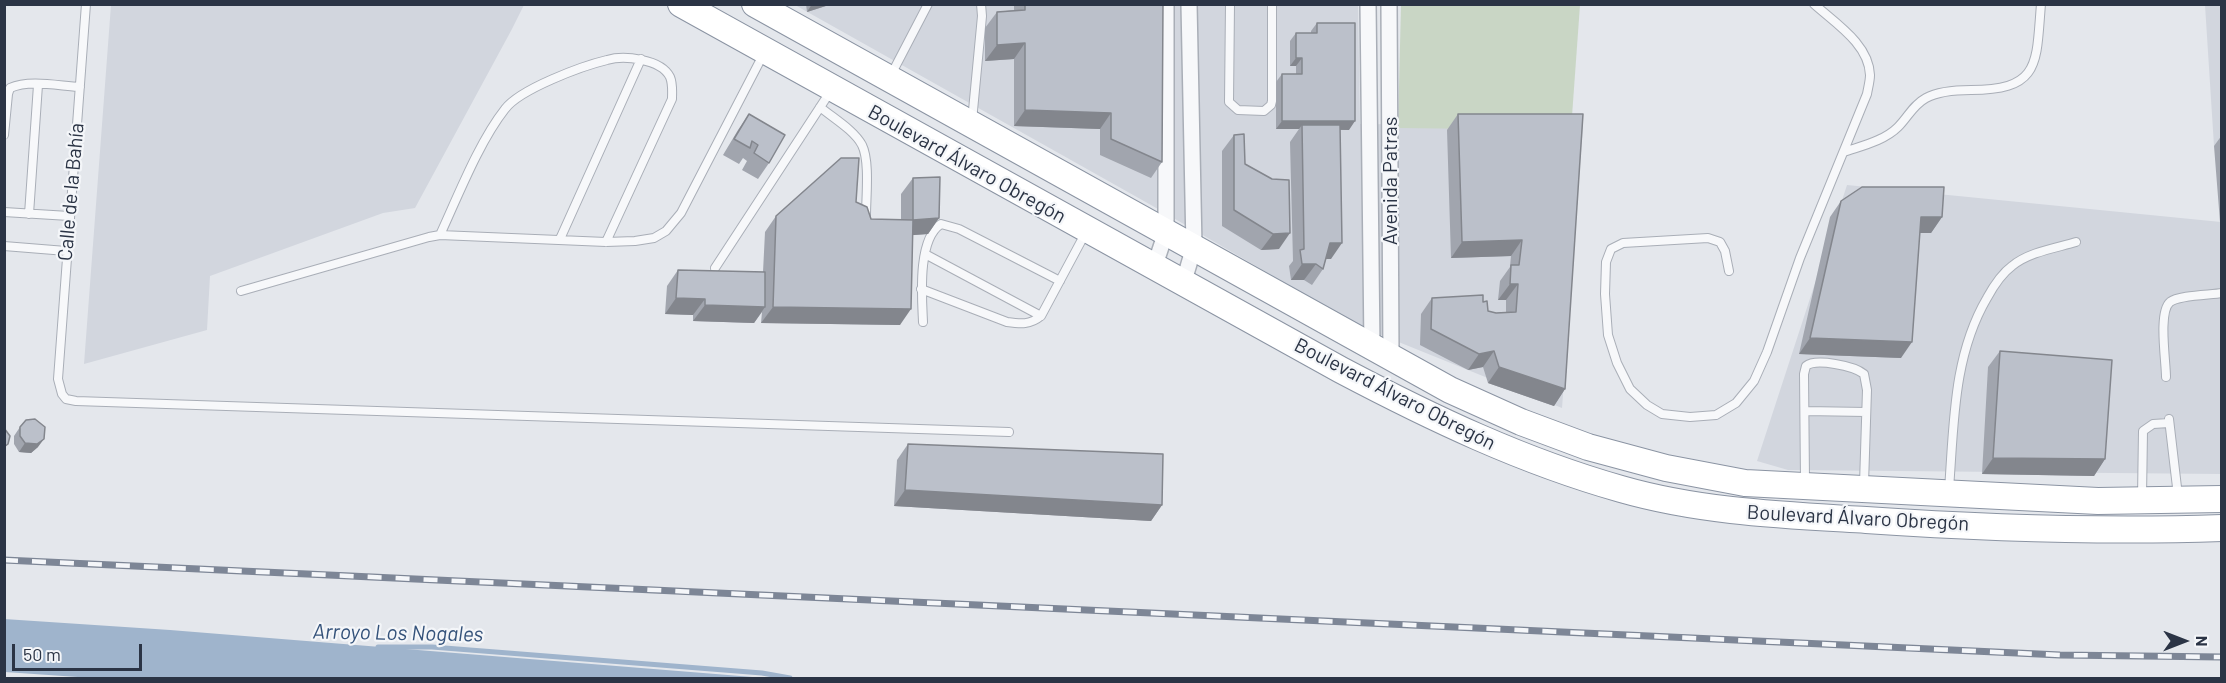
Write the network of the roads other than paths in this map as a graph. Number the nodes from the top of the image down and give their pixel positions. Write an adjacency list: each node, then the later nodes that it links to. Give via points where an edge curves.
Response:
1 (86, 4): 18 (lane, Calle de la Bahía)
2 (681, 4): 14 (highway, Boulevard Álvaro Obregón)
3 (755, 4): 16 (highway, Boulevard Álvaro Obregón)
4 (928, 4): 16 (lane)
5 (981, 4): 20 (lane)
6 (1166, 4): 29 (street)
7 (1189, 4): 35 (street)
8 (1230, 4): 9 (lane, via 1229,102 1238,110 1264,111 1272,105)
9 (1272, 4)
10 (1368, 4): 48 (street, Avenida Patras)
11 (1389, 4): 48 (street, Avenida Patras)
12 (1814, 4): 22 (lane, via 1863,51 1870,74 1867,94)
13 (2041, 4): 22 (lane, via 2035,61 2017,84 1928,97 1885,136)
14 (774, 56): 16 (highway, via 836,77); 19 (highway, Boulevard Álvaro Obregón); 32 (lane, via 681,213 666,231 654,238)
15 (641, 59): 30 (lane, via 609,59 578,69 522,94 506,108); 31 (lane); 32 (lane, via 669,75 672,99)
16 (890, 78): 20 (highway, Boulevard Álvaro Obregón); 23 (highway, via 907,110)
17 (38, 85): 18 (lane); 21 (lane, via 10,88); 25 (lane)
18 (80, 87): 26 (lane, Calle de la Bahía)
19 (826, 98): 23 (highway, Boulevard Álvaro Obregón); 27 (lane, via 863,147); 38 (lane)
20 (972, 125): 29 (highway, Boulevard Álvaro Obregón)
21 (4, 135)
22 (1844, 152): 40 (lane, via 1754,381 1736,403 1716,415 1662,414 1630,389 1608,335 1606,262 1611,249 1623,243 1708,238 1720,243)
23 (947, 153): 28 (highway, Boulevard Álvaro Obregón)
24 (4, 212): 25 (lane)
25 (28, 213): 26 (lane)
26 (69, 216): 36 (lane, Calle de la Bahía)
27 (866, 219)
28 (1087, 231): 39 (highway, Boulevard Álvaro Obregón); 41 (lane)
29 (1166, 232): 35 (highway, Boulevard Álvaro Obregón); 39 (street)
30 (440, 235): 31 (lane); 44 (lane)
31 (560, 240): 32 (lane)
32 (606, 242)
33 (2076, 242): 55 (lane, via 2013,265 1994,286 1976,317 1956,393)
34 (4, 246): 36 (lane)
35 (1194, 247): 42 (street); 48 (highway, Boulevard Álvaro Obregón)
36 (66, 251): 52 (lane, Calle de la Bahía, via 58,379 64,397 76,401)
37 (925, 254): 41 (lane, via 935,228 948,225); 43 (lane); 46 (lane)
38 (716, 268)
39 (1154, 268): 42 (highway, Boulevard Álvaro Obregón)
40 (1729, 271)
41 (1060, 281): 46 (lane)
42 (1183, 284): 59 (highway, Boulevard Álvaro Obregón, via 1417,410 1475,437 1548,467 1679,504 1914,523 2160,530)
43 (921, 290): 46 (lane, via 1007,322 1026,324); 47 (lane)
44 (241, 291)
45 (2222, 293): 49 (lane, via 2180,298 2166,308)
46 (1041, 316)
47 (923, 322)
48 (1382, 352): 53 (highway, Boulevard Álvaro Obregón, via 1450,390 1588,447 1666,468 1745,483)
49 (2166, 377)
50 (1805, 411): 51 (lane); 51 (lane, via 1806,366 1818,362 1858,369 1864,374); 53 (lane)
51 (1866, 412): 54 (lane)
52 (1010, 432)
53 (1804, 486): 54 (highway, Boulevard Álvaro Obregón)
54 (1864, 489): 55 (highway, Boulevard Álvaro Obregón)
55 (1949, 494): 57 (highway, Boulevard Álvaro Obregón)
56 (2222, 499): 58 (highway, Boulevard Álvaro Obregón)
57 (2142, 501): 58 (highway, Boulevard Álvaro Obregón); 58 (lane, via 2143,431 2169,421)
58 (2179, 501)
59 (2222, 528)

